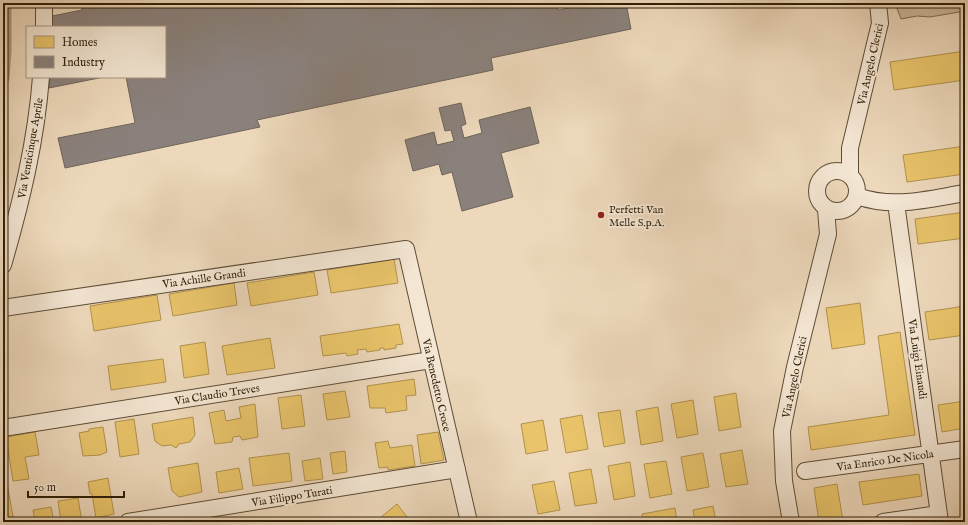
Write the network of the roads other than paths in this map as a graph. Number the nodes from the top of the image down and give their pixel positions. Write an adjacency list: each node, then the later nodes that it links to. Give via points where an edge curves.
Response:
1 (44, 3): 3 (street)
2 (878, 3): 5 (street, Via Angelo Clerici, via 880,23)
3 (44, 26)
4 (41, 78): 11 (street, Via Venticinque Aprile, via 36,124 24,189)
5 (843, 173): 7 (street, via 856,185); 9 (street, via 823,176 817,188 818,200)
6 (965, 194): 8 (street)
7 (857, 196): 8 (street, via 878,202); 9 (street, via 851,206)
8 (896, 203): 16 (street, Via Luigi Einaudi)
9 (834, 210): 22 (street, Via Angelo Clerici, via 782,430 784,481)
10 (406, 249): 12 (street, Via Achille Grandi); 13 (street, Via Benedetto Croce)
11 (3, 265)
12 (3, 308)
13 (431, 360): 14 (street, Via Claudio Treves); 17 (street, Via Benedetto Croce)
14 (3, 428)
15 (965, 449): 16 (street, Via Enrico De Nicola)
16 (931, 454): 18 (street, Via Enrico De Nicola); 19 (street, Via Luigi Einaudi)
17 (457, 469): 20 (street, Via Filippo Turati); 21 (street, Via Benedetto Croce)
18 (805, 471)
19 (940, 518): 23 (street, Via Luigi Einaudi)
20 (128, 522)
21 (469, 522)
22 (791, 522)
23 (883, 522)

